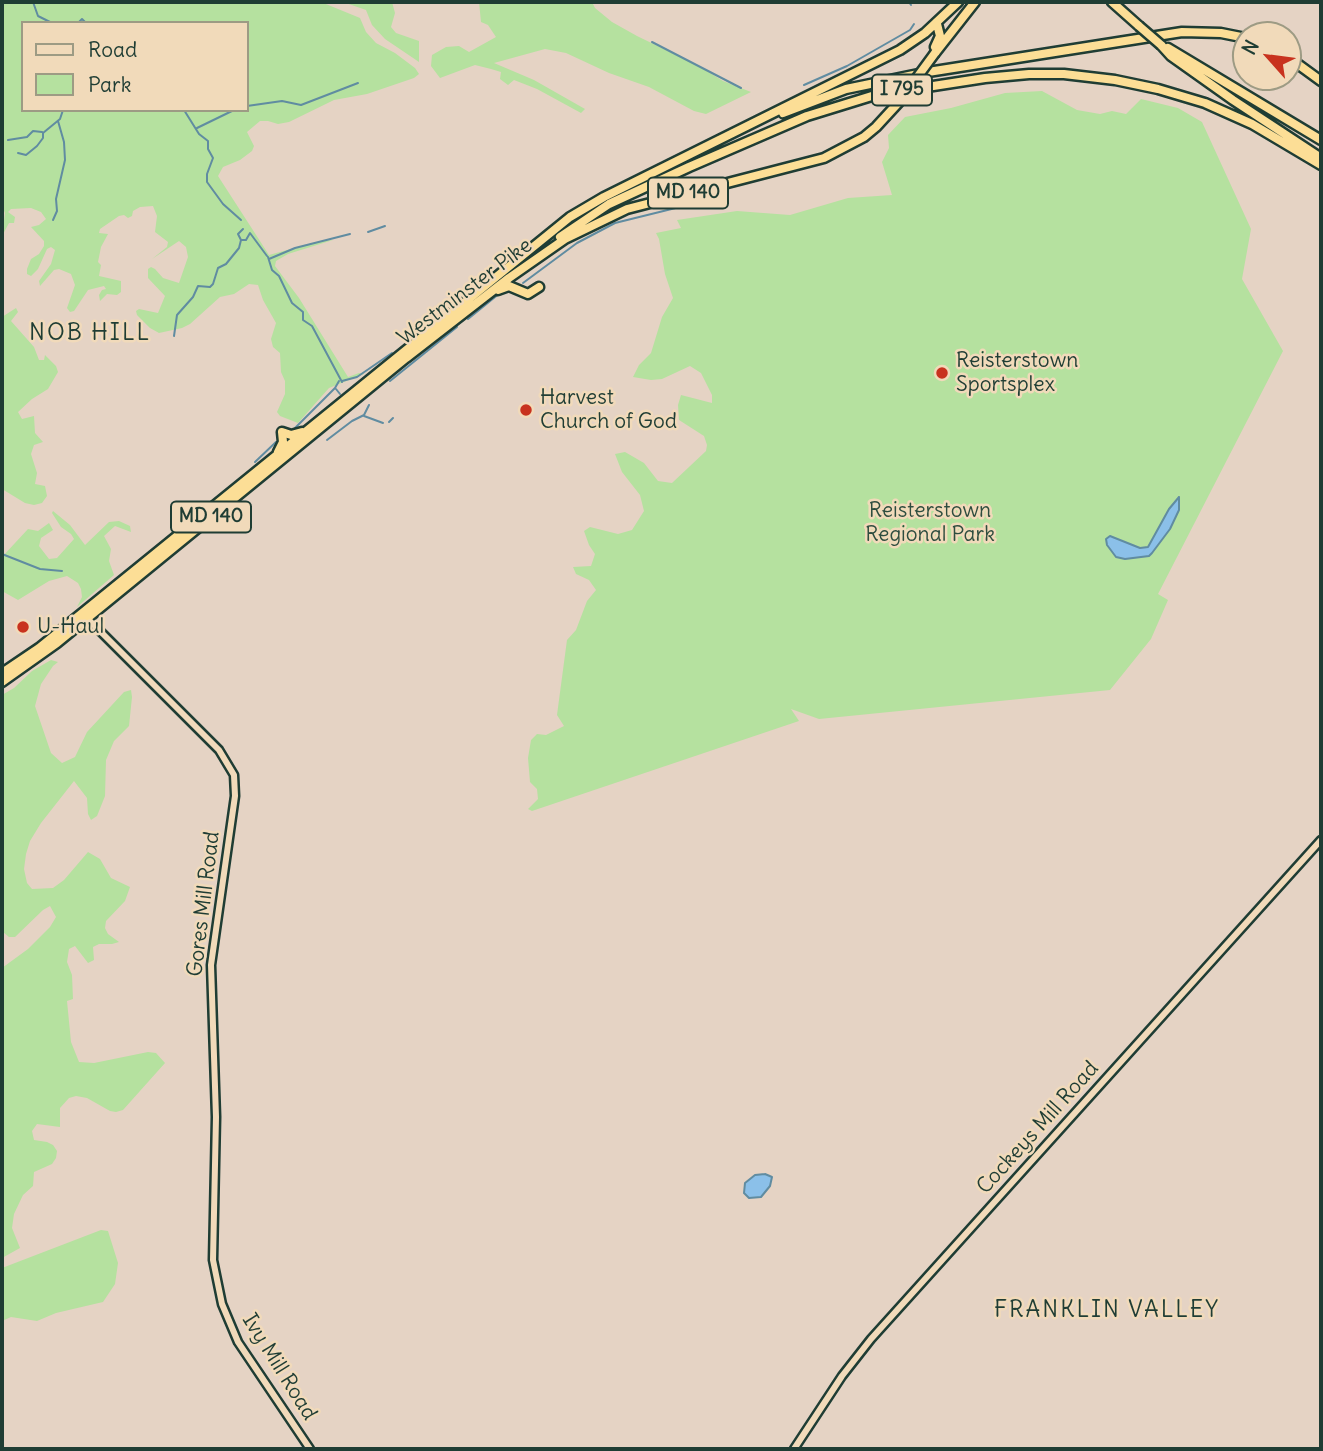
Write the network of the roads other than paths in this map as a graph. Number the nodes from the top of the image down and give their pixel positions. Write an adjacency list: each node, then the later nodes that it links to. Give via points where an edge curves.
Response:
1 (958, 2): 4 (highway, Westminster Pike / MD 140)
2 (973, 2): 5 (highway, Westminster Pike / MD 140)
3 (1112, 2): 7 (highway, bridge)
4 (937, 24): 5 (highway); 8 (highway, via 940,36); 12 (highway, Westminster Pike / MD 140, via 900,50)
5 (956, 24): 8 (highway, Westminster Pike / MD 140)
6 (1232, 35): 12 (highway, I 795, via 1182,32 870,82 799,105)
7 (1161, 45): 11 (highway); 13 (highway)
8 (933, 54): 15 (highway, Westminster Pike / MD 140, bridge, via 876,127 850,145 824,158 610,216 565,239)
9 (1302, 67): 10 (highway)
10 (1321, 81)
11 (1321, 140)
12 (685, 158): 18 (highway, Westminster Pike / MD 140, via 570,217)
13 (1321, 158)
14 (1321, 165): 15 (highway, I 795, via 1222,110 1125,81 1029,74 916,87 853,100 807,116 644,187 584,218)
15 (509, 278): 17 (highway, Westminster Pike / MD 140)
16 (539, 287): 17 (highway, via 526,294 509,286)
17 (489, 294): 20 (highway, Westminster Pike / MD 140)
18 (304, 432): 19 (highway, Westminster Pike / MD 140); 19 (highway, via 282,432)
19 (276, 455): 20 (highway, Westminster Pike / MD 140)
20 (84, 616): 21 (highway, Westminster Pike / MD 140); 22 (highway, Westminster Pike / MD 140, via 40,656); 24 (street, Gores Mill Road, via 219,750 234,775 235,796 211,965 216,1117)
21 (2, 673)
22 (2, 682)
23 (1321, 840): 26 (street, Cockeys Mill Road, via 871,1339)
24 (213, 1260): 25 (street, Ivy Mill Road, via 232,1329)
25 (310, 1449)
26 (794, 1449)

